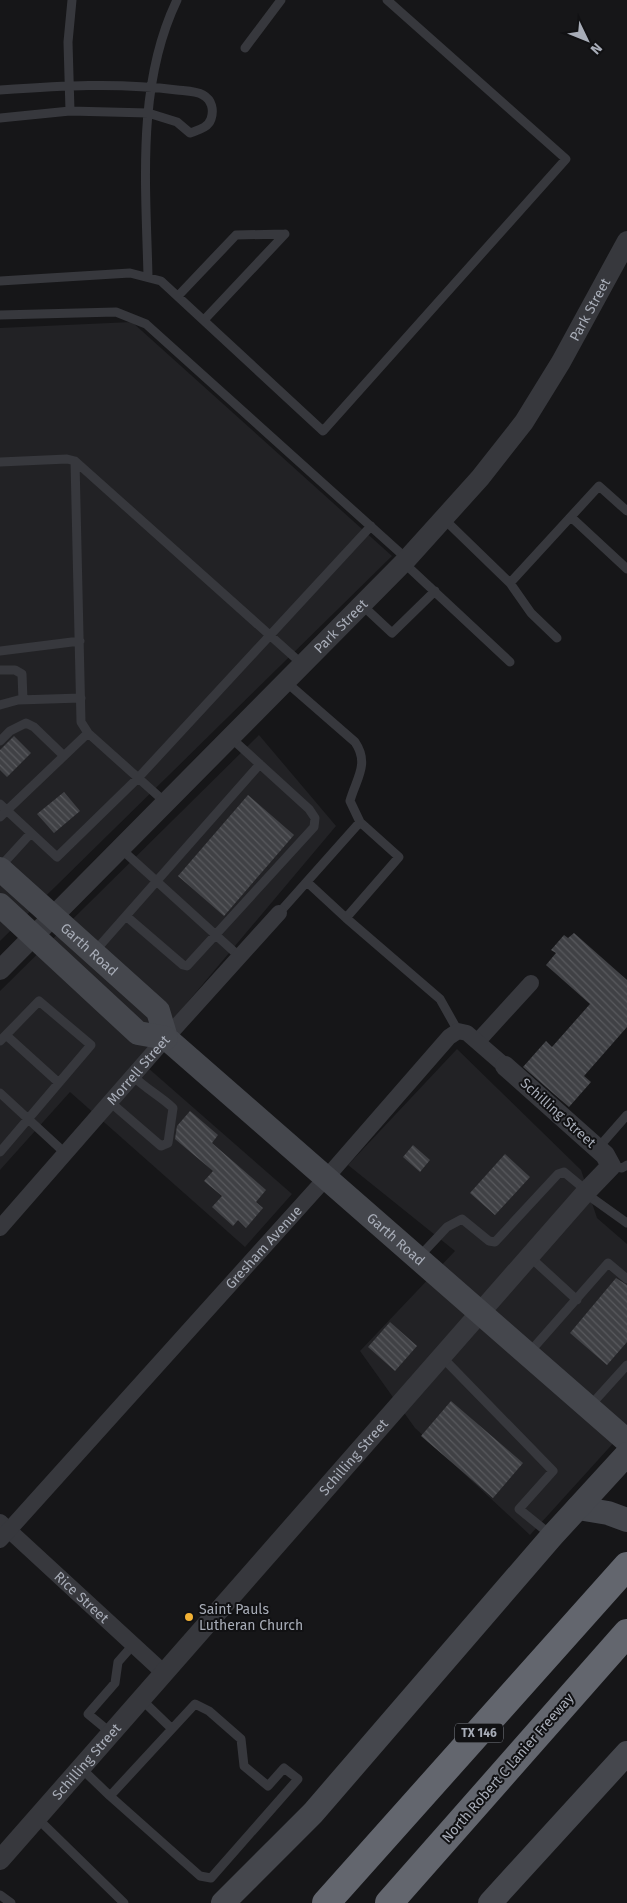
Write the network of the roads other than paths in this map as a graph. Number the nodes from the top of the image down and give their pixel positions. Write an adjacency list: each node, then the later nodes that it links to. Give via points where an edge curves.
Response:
1 (72, 0): 6 (lane, via 68,42)
2 (177, 0): 7 (lane, via 163,36)
3 (281, 0): 5 (lane)
4 (387, 0): 17 (lane, via 566,159 323,430)
5 (245, 48)
6 (69, 85): 7 (lane); 8 (lane); 9 (lane)
7 (152, 87): 10 (lane); 10 (lane, via 204,95 211,103 213,114 210,123 190,133 177,122)
8 (0, 90)
9 (70, 111): 10 (lane); 11 (lane)
10 (148, 113): 13 (lane)
11 (0, 118)
12 (627, 241): 22 (street, Park Street, via 524,422)
13 (148, 277): 14 (lane, via 130,273); 15 (lane, via 161,281)
14 (0, 280)
15 (178, 296): 17 (lane); 17 (lane, via 236,235 285,234)
16 (0, 316): 23 (lane, via 116,312 146,324)
17 (204, 320)
18 (75, 461): 19 (lane); 29 (lane); 31 (lane)
19 (0, 462)
20 (627, 511): 21 (lane, via 599,486)
21 (571, 517): 25 (lane); 26 (lane)
22 (444, 519): 24 (street, Park Street); 26 (lane)
23 (371, 526): 24 (lane); 29 (lane)
24 (405, 561): 27 (lane); 28 (street, Park Street)
25 (627, 569)
26 (510, 583): 30 (lane, via 531,613)
27 (434, 591): 28 (lane, via 392,632); 33 (lane)
28 (362, 605): 34 (street, Park Street)
29 (271, 636): 34 (lane); 45 (lane)
30 (557, 638)
31 (80, 641): 32 (lane); 37 (lane)
32 (0, 651)
33 (510, 662)
34 (302, 664): 36 (street, Park Street)
35 (0, 670): 38 (lane, via 15,670 22,674)
36 (285, 681): 41 (street, Park Street); 48 (lane, via 355,742 362,752 363,762 350,801)
37 (81, 698): 38 (lane); 40 (lane, via 81,722)
38 (23, 700): 39 (lane)
39 (0, 705)
40 (88, 733): 43 (lane); 45 (lane)
41 (230, 736): 44 (lane); 46 (street, Park Street)
42 (0, 741): 43 (lane, via 26,724 34,727)
43 (64, 756): 47 (lane)
44 (260, 764): 52 (lane); 60 (lane, via 309,808 315,818 314,827)
45 (138, 778): 46 (lane); 49 (lane, via 57,857)
46 (165, 802): 50 (street, Park Street)
47 (2, 811): 49 (lane)
48 (360, 822): 53 (lane); 58 (lane, via 399,857)
49 (31, 833): 51 (lane)
50 (119, 848): 52 (lane); 57 (street, Park Street)
51 (0, 868): 57 (main road, Garth Road)
52 (157, 882): 56 (lane); 60 (lane)
53 (307, 882): 55 (lane); 58 (lane)
54 (0, 905): 59 (main road, Garth Road)
55 (279, 913): 62 (street, Morrell Street)
56 (126, 916): 60 (lane, via 187,966); 61 (lane)
57 (51, 918): 59 (street, Park Street); 61 (main road, Garth Road)
58 (346, 918): 65 (lane, via 440,999)
59 (33, 936): 63 (street, Park Street); 67 (main road, Garth Road, via 138,1033)
60 (217, 936): 62 (lane)
61 (92, 954): 67 (main road, Garth Road, via 158,1011)
62 (240, 957): 67 (street, Morrell Street)
63 (0, 970)
64 (531, 983): 68 (street)
65 (458, 1030): 68 (street, via 467,1032); 80 (street, Gresham Avenue, via 449,1036)
66 (3, 1038): 71 (lane); 71 (lane, via 39,1001 91,1045)
67 (166, 1038): 70 (street, Morrell Street); 80 (main road, Garth Road)
68 (478, 1041): 69 (street)
69 (505, 1066): 76 (street, Schilling Street)
70 (132, 1076): 73 (street, Morrell Street); 73 (lane, via 173,1108 168,1143 161,1146)
71 (59, 1083): 75 (lane)
72 (0, 1093): 75 (lane)
73 (110, 1102): 78 (street, Morrell Street)
74 (627, 1115): 76 (lane)
75 (28, 1119): 77 (lane); 78 (lane)
76 (598, 1148): 79 (street, Schilling Street)
77 (0, 1152)
78 (65, 1153): 83 (street, Morrell Street)
79 (619, 1166): 81 (street, Schilling Street)
80 (326, 1178): 85 (main road, Garth Road); 97 (street, Gresham Avenue)
81 (586, 1192): 82 (lane); 84 (street, Schilling Street); 85 (lane, via 569,1174 558,1174 495,1242 489,1241 462,1219 447,1227)
82 (627, 1223)
83 (0, 1228)
84 (530, 1257): 87 (lane); 88 (street, Schilling Street)
85 (418, 1258): 88 (main road, Garth Road)
86 (627, 1279): 87 (lane, via 608,1263)
87 (577, 1300): 89 (lane)
88 (480, 1312): 89 (main road, Garth Road); 90 (street, Schilling Street)
89 (527, 1354): 92 (main road, Garth Road)
90 (441, 1356): 98 (lane, via 553,1471 519,1509); 102 (street, Schilling Street)
91 (627, 1365): 92 (lane)
92 (589, 1408): 93 (main road, Garth Road)
93 (627, 1440)
94 (627, 1454): 95 (main road)
95 (578, 1508): 96 (main road); 98 (main road)
96 (627, 1520)
97 (3, 1531): 101 (street, Rice Street)
98 (552, 1536): 115 (main road, via 313,1813)
99 (627, 1566): 112 (highway, TX 146)
100 (627, 1633): 116 (highway, North Robert C Lanier Freeway)
101 (134, 1645): 102 (street, Rice Street); 105 (lane, via 118,1662 115,1683 88,1714)
102 (164, 1673): 103 (street, Schilling Street)
103 (141, 1700): 104 (lane); 105 (street, Schilling Street)
104 (171, 1728): 108 (lane); 108 (lane, via 195,1704 209,1711 241,1739 244,1766 268,1786 284,1768 298,1779 211,1878 200,1876)
105 (111, 1734): 107 (street, Schilling Street)
106 (627, 1753): 117 (main road)
107 (81, 1767): 108 (lane); 109 (street, Schilling Street)
108 (110, 1796)
109 (37, 1818): 110 (street, Schilling Street); 114 (lane)
110 (0, 1860)
111 (0, 1895): 113 (lane)
112 (327, 1902)
113 (11, 1903)
114 (124, 1903)
115 (223, 1903)
116 (389, 1903)
117 (490, 1903)

